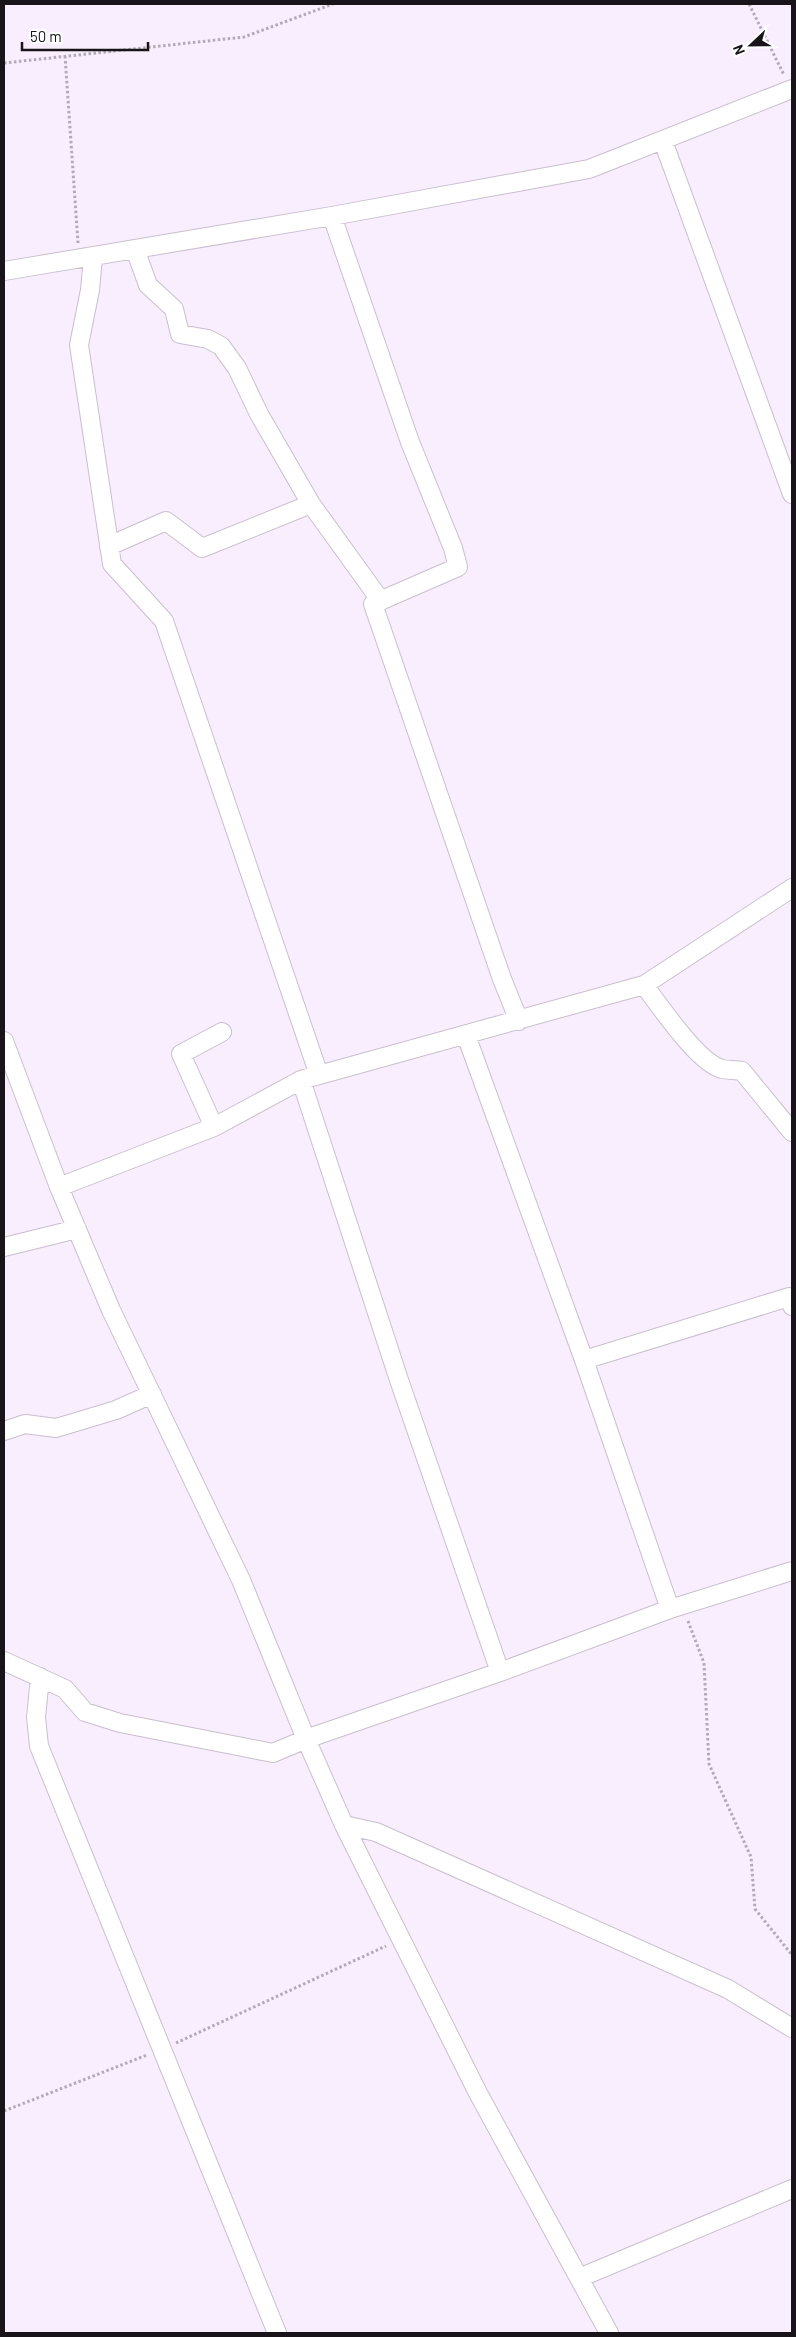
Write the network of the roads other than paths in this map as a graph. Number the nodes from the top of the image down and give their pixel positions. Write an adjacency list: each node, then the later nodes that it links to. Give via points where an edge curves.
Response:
1 (791, 89): 2 (street)
2 (663, 141): 3 (street, via 590,169); 7 (street)
3 (332, 216): 4 (street); 10 (street, via 410,442 458,567)
4 (135, 249): 5 (street); 8 (street, via 148,285 174,309 180,334 208,339 221,346 237,368 259,414)
5 (86, 258): 6 (street); 9 (street, via 90,290 79,344)
6 (4, 270)
7 (792, 494)
8 (311, 504): 9 (street, via 202,548 166,521); 10 (street)
9 (109, 546): 17 (street, via 112,564 164,621)
10 (381, 601): 13 (street, via 373,604)
11 (792, 888): 12 (street)
12 (644, 985): 13 (street); 20 (street, via 704,1058 721,1069 742,1071)
13 (519, 1021): 15 (street)
14 (222, 1032): 19 (street, via 181,1054)
15 (466, 1035): 17 (street); 25 (street)
16 (4, 1041): 21 (street)
17 (319, 1075): 18 (street)
18 (301, 1080): 19 (street); 31 (street, via 399,1380)
19 (214, 1128): 21 (street)
20 (792, 1132)
21 (59, 1187): 22 (street)
22 (77, 1229): 23 (street); 26 (street, via 111,1310)
23 (4, 1247)
24 (792, 1306): 25 (street, via 789,1297)
25 (584, 1360): 29 (street)
26 (152, 1394): 27 (street, via 116,1410 56,1428 25,1424); 33 (street, via 241,1580)
27 (4, 1431)
28 (792, 1571): 29 (street)
29 (676, 1607): 31 (street)
30 (4, 1661): 32 (street)
31 (500, 1672): 33 (street)
32 (40, 1677): 33 (street, via 65,1689 85,1712 120,1723 273,1753); 38 (street, via 36,1717 39,1746)
33 (306, 1739): 34 (street)
34 (344, 1826): 35 (street, via 376,1832 728,1989); 37 (street, via 478,2093)
35 (792, 2028)
36 (792, 2189): 37 (street)
37 (579, 2278): 39 (street)
38 (277, 2333)
39 (609, 2333)

